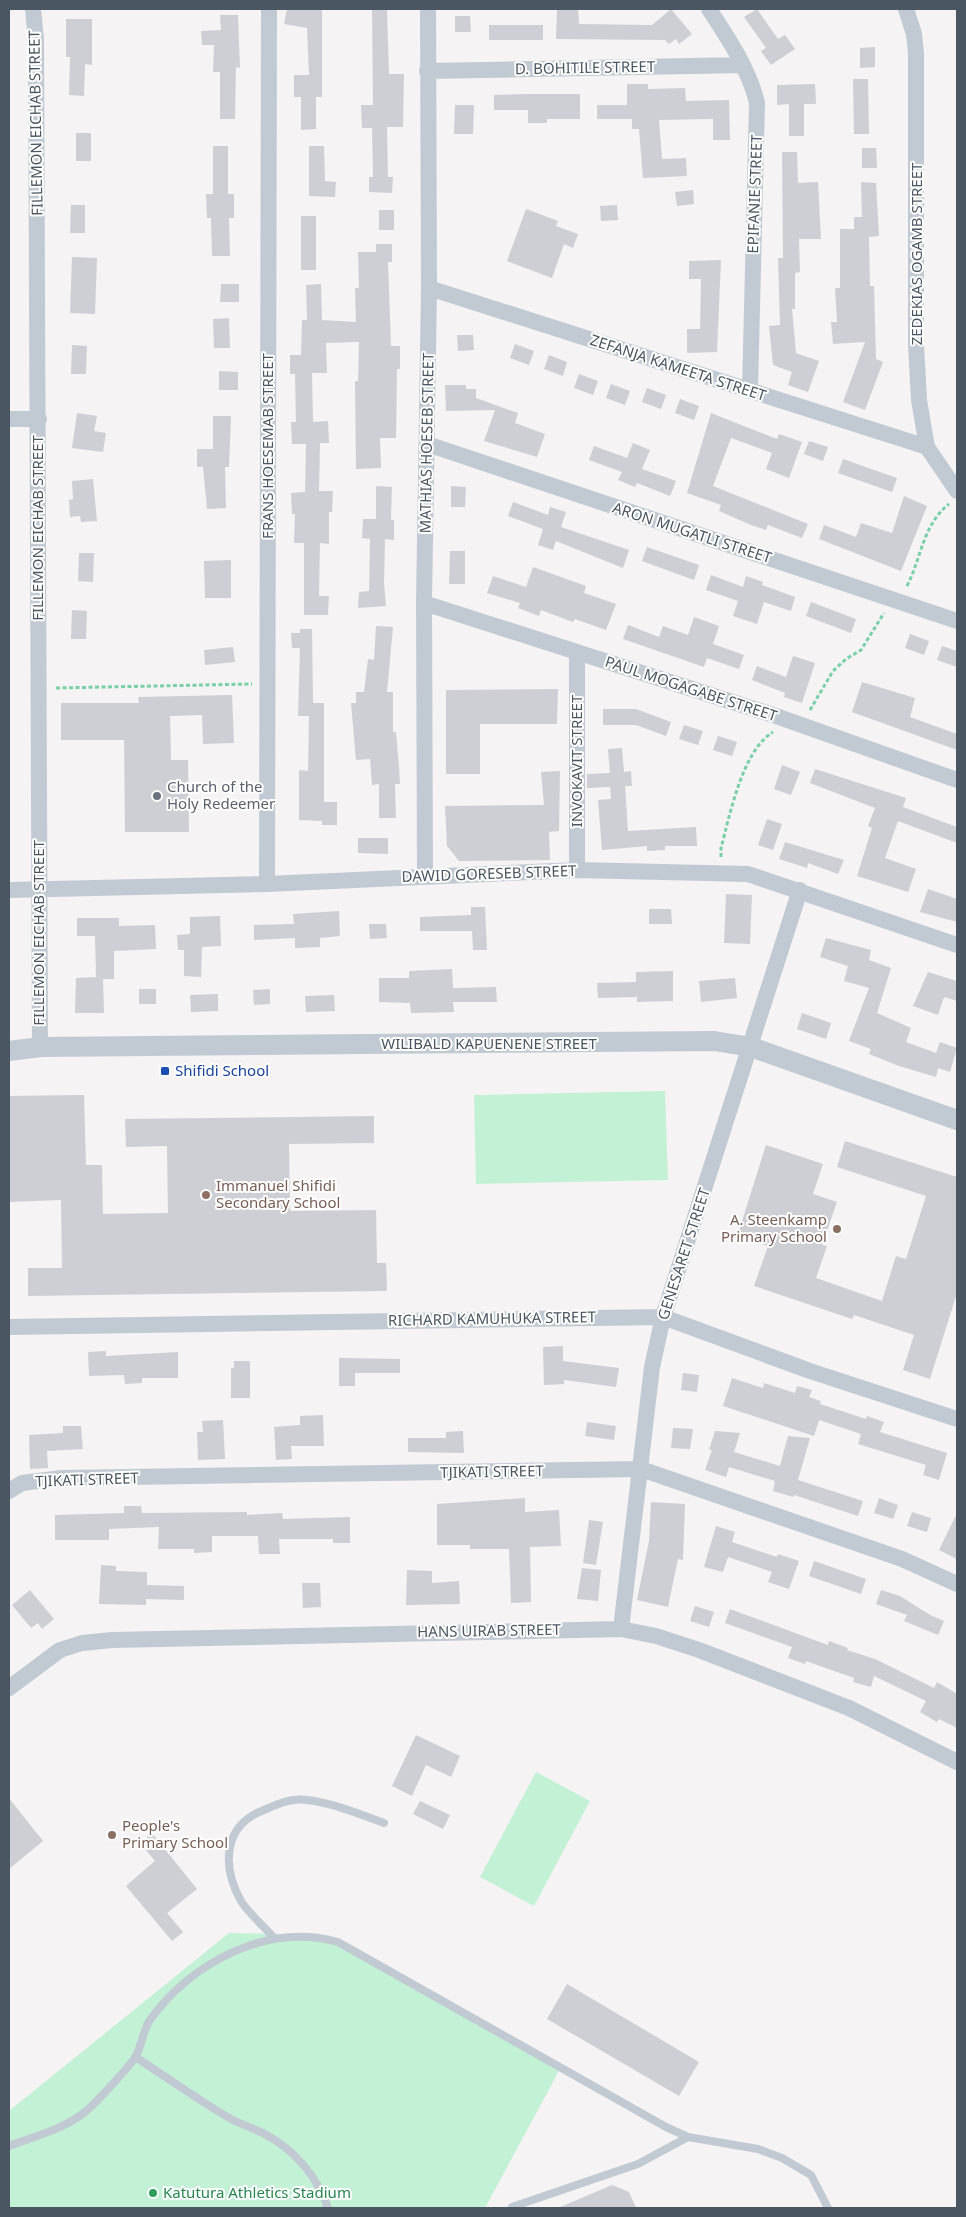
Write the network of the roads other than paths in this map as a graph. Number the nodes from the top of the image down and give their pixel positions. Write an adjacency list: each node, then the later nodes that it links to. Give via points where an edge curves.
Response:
1 (33, 9): 11 (street, FILLEMON EICHAB STREET, via 36,40)
2 (268, 9): 21 (street, FRANS HOESEMAB STREET)
3 (428, 9): 7 (street, MATHIAS HOESEB STREET)
4 (709, 9): 6 (street, EPIFANIE STREET)
5 (906, 9): 13 (street, ZEDEKIAS OGAMB STREET, via 916,53 916,344 919,400)
6 (743, 65): 7 (street, D. BOHITILE STREET); 9 (street, EPIFANIE STREET, via 754,89 758,115)
7 (427, 71): 8 (street, MATHIAS HOESEB STREET)
8 (429, 288): 9 (street, ZEFANJA KAMEETA STREET); 12 (street, MATHIAS HOESEB STREET)
9 (750, 391): 13 (street, ZEFANJA KAMEETA STREET)
10 (9, 419): 11 (street)
11 (39, 419): 22 (street, FILLEMON EICHAB STREET)
12 (427, 444): 15 (street, MATHIAS HOESEB STREET); 16 (street, ARON MUGATLI STREET)
13 (927, 448): 14 (street, ZEDEKIAS OGAMB STREET)
14 (954, 496)
15 (424, 603): 17 (street, PAUL MOGAGABE STREET); 20 (street, MATHIAS HOESEB STREET)
16 (957, 621)
17 (577, 652): 18 (street, PAUL MOGAGABE STREET, via 794,722); 19 (street, INVOKAVIT STREET)
18 (957, 780)
19 (577, 870): 20 (street, DAWID GORESEB STREET); 24 (street, DAWID GORESEB STREET, via 748,874)
20 (425, 876): 21 (street, DAWID GORESEB STREET)
21 (267, 884): 22 (street, DAWID GORESEB STREET)
22 (38, 889): 23 (street, DAWID GORESEB STREET); 26 (street, FILLEMON EICHAB STREET)
23 (9, 890)
24 (800, 890): 25 (street, DAWID GORESEB STREET); 27 (street, GENESARET STREET)
25 (957, 945)
26 (40, 1047): 27 (street, WILIBALD KAPUENENE STREET, via 714,1041); 28 (street, WILIBALD KAPUENENE STREET)
27 (751, 1047): 29 (street, WILIBALD KAPUENENE STREET); 30 (street, GENESARET STREET)
28 (9, 1051)
29 (957, 1120)
30 (663, 1317): 31 (street, RICHARD KAMUHUKA STREET); 32 (street, RICHARD KAMUHUKA STREET, via 810,1371); 33 (street, GENESARET STREET, via 652,1366)
31 (9, 1327)
32 (957, 1419)
33 (641, 1469): 34 (street, TJIKATI STREET, via 62,1478 22,1483); 35 (street, TJIKATI STREET, via 902,1559); 36 (street, GENESARET STREET)
34 (9, 1491)
35 (957, 1584)
36 (621, 1629): 37 (street, HANS UIRAB STREET, via 112,1640 82,1643 60,1650); 38 (street, HANS UIRAB STREET, via 700,1650 849,1708)
37 (9, 1688)
38 (957, 1762)
39 (384, 1823): 40 (lane, via 344,1808 305,1799 282,1802 254,1815 236,1830 229,1846 228,1866 241,1901)
40 (274, 1938): 41 (lane, via 209,1964 175,1989 148,2022); 42 (lane, via 321,1937 338,1942)
41 (135, 2057): 43 (lane, via 85,2112 44,2135); 45 (lane, via 232,2119 280,2144 312,2174)
42 (688, 2137): 44 (lane, via 638,2164); 46 (lane, via 758,2149 782,2158 811,2176)
43 (9, 2146)
44 (512, 2207)
45 (328, 2208)
46 (828, 2208)

